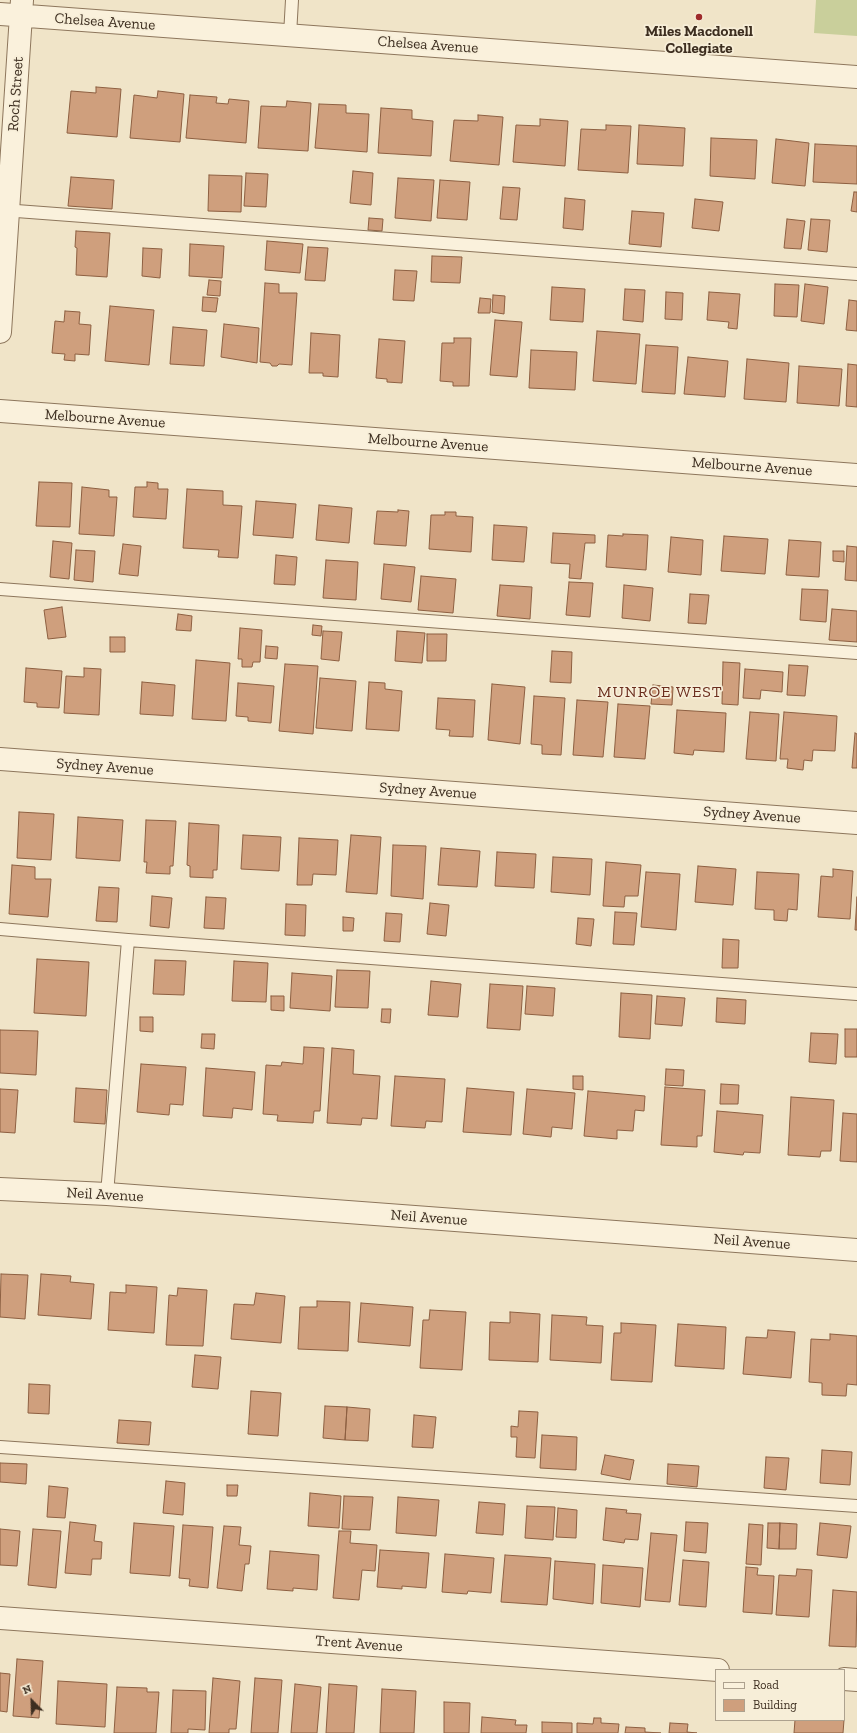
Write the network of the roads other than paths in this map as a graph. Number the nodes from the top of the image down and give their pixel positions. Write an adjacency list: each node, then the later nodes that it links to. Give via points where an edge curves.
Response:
1 (292, 0): 3 (lane)
2 (15, 10): 3 (street, Chelsea Avenue); 5 (street, Roch Street)
3 (290, 35): 4 (street, Chelsea Avenue)
4 (857, 77)
5 (4, 210): 6 (lane); 7 (street, Roch Street)
6 (857, 274)
7 (0, 332)
8 (0, 411): 9 (street, Melbourne Avenue)
9 (857, 475)
10 (0, 589): 11 (lane)
11 (857, 652)
12 (0, 759): 13 (street, Sydney Avenue)
13 (857, 823)
14 (0, 929): 15 (lane)
15 (128, 940): 16 (lane); 18 (lane)
16 (857, 994)
17 (0, 1189): 18 (street, Neil Avenue)
18 (107, 1194): 19 (street, Neil Avenue)
19 (857, 1250)
20 (0, 1447): 21 (lane)
21 (857, 1506)
22 (0, 1618): 23 (street, Trent Avenue)
23 (715, 1670)
24 (845, 1679): 25 (street)
25 (857, 1680)

